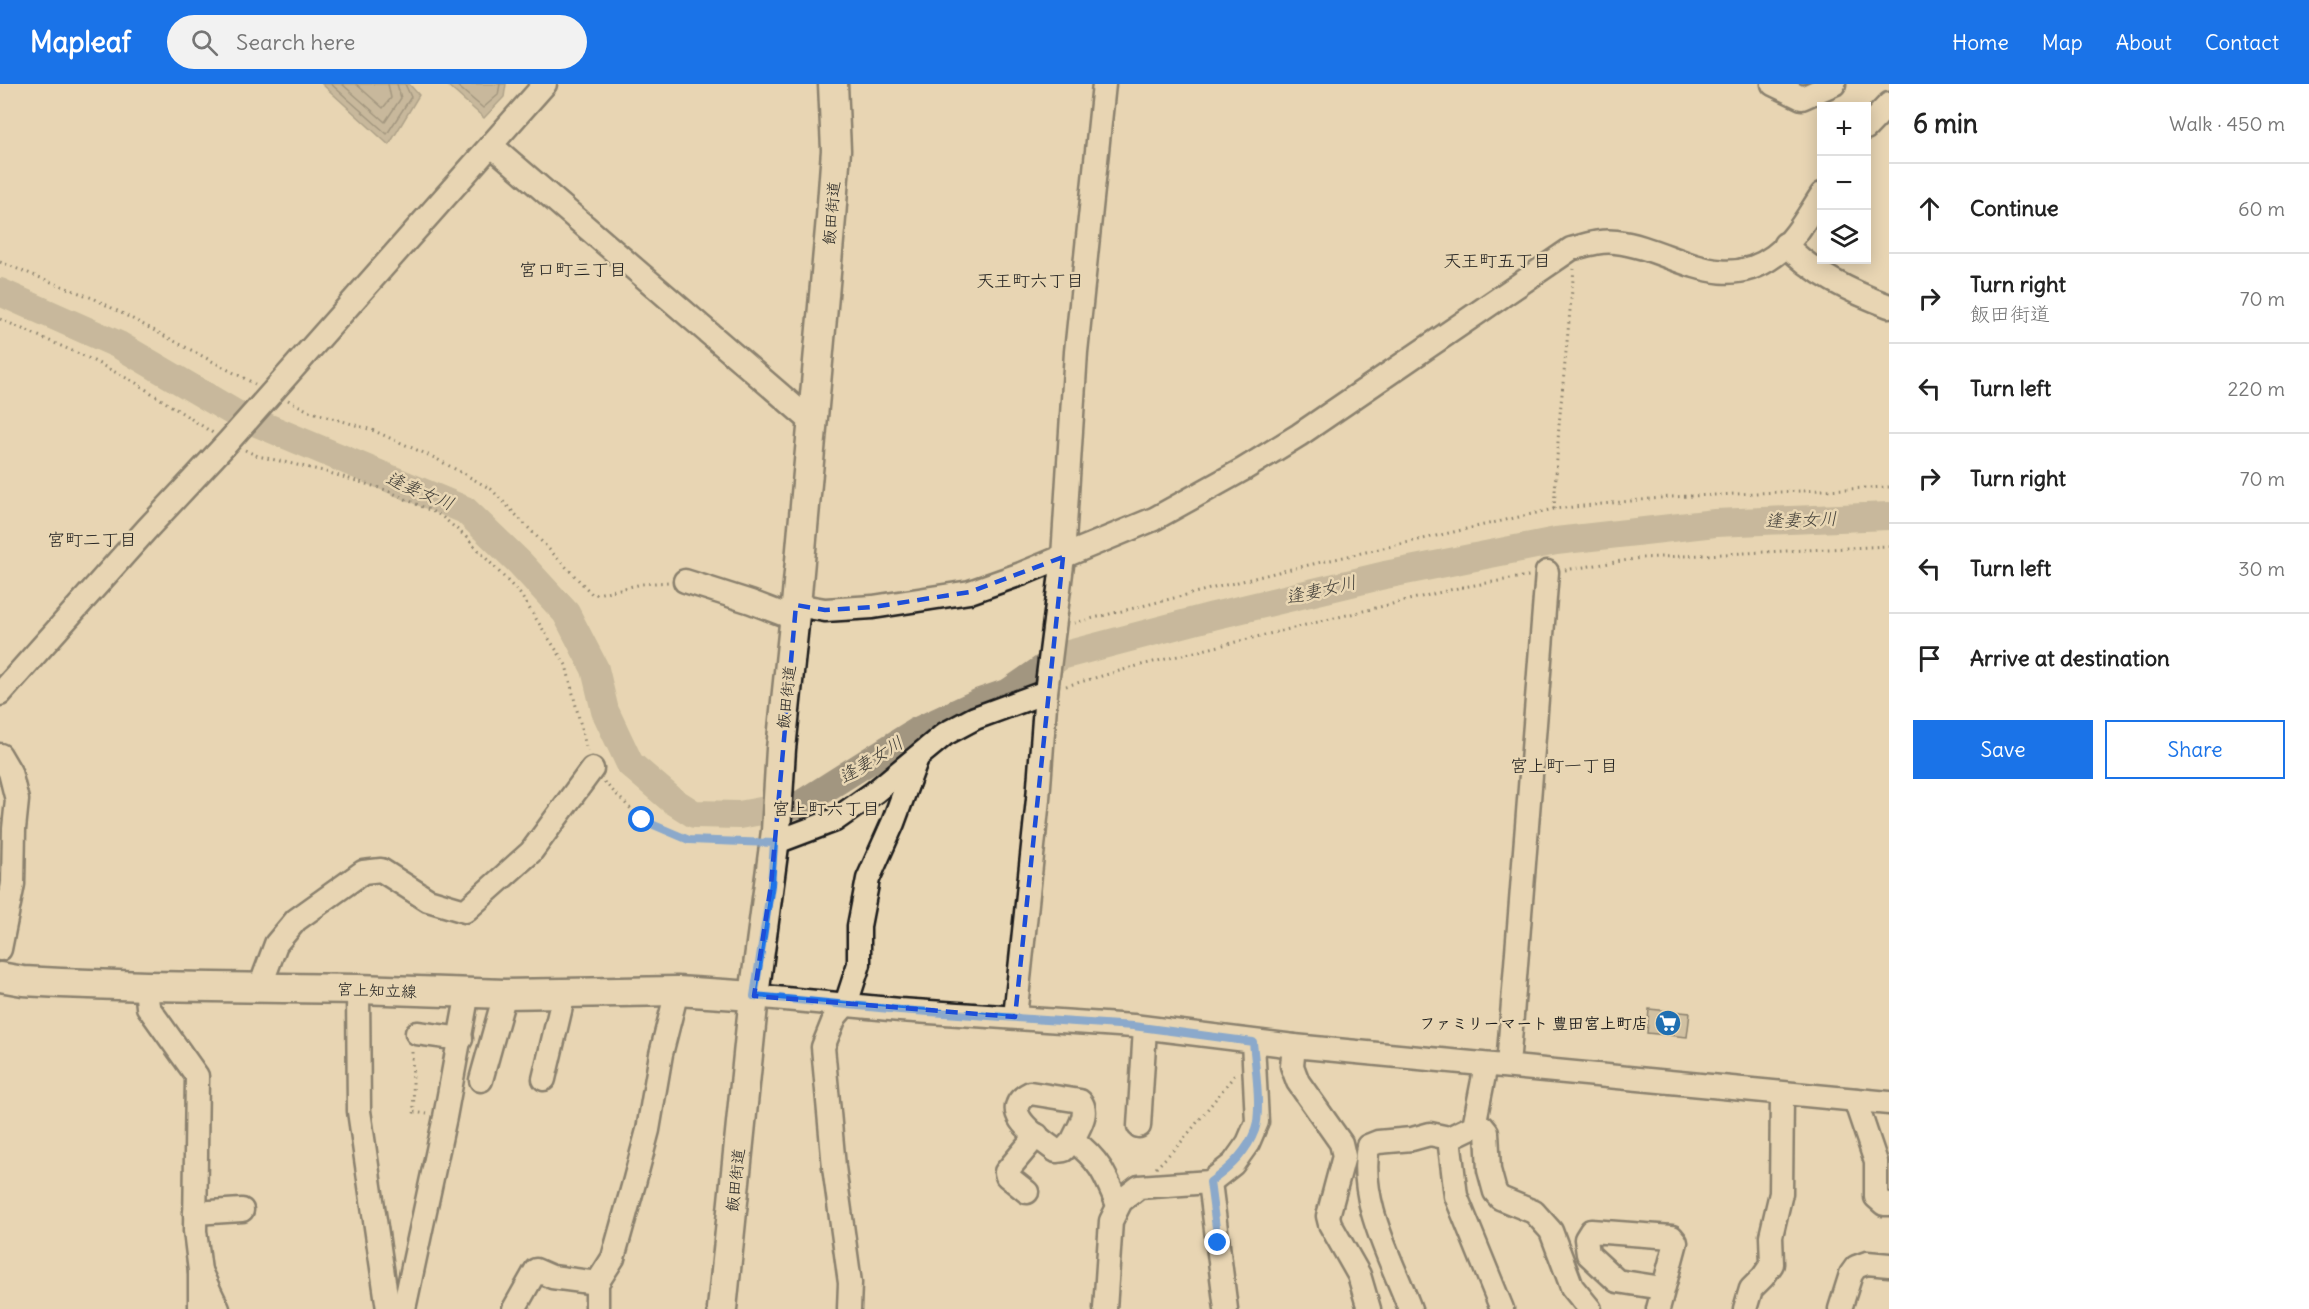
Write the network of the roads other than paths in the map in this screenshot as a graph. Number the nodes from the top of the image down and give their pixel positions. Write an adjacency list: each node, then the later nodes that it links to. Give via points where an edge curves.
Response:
1 (545, 84): 8 (street)
2 (833, 84): 12 (main road, 飯田街道, via 836,150)
3 (1104, 84): 13 (street, via 1076,352)
4 (1773, 84): 5 (street, via 1802,98)
5 (1834, 84)
6 (1889, 104): 7 (street)
7 (1871, 123)
8 (491, 145): 12 (street); 18 (street)
9 (1817, 200): 10 (street)
10 (1785, 244): 11 (street, via 1823,274); 13 (street, via 1775,256 1753,268 1731,273 1703,269 1641,246 1615,241 1571,249 1244,469 1154,519)
11 (1889, 306)
12 (812, 422): 16 (main road, 飯田街道)
13 (1063, 557): 16 (street, via 970,592 873,607); 17 (street)
14 (1547, 572): 40 (street)
15 (684, 581): 16 (street)
16 (795, 611): 22 (main road, 飯田街道)
17 (1046, 689): 20 (street, via 975,717 945,734); 34 (street)
18 (0, 694)
19 (0, 754): 23 (street, via 10,772 17,801 13,884)
20 (917, 758): 22 (street, via 835,820); 33 (street, via 864,892 859,964)
21 (592, 769): 26 (street, via 531,852 465,911 428,900 381,870 363,872 296,920 276,944)
22 (775, 837): 32 (main road, 飯田街道)
23 (0, 949)
24 (0, 976): 25 (main road, 宮上知立線, via 23,981)
25 (146, 986): 26 (main road, 宮上知立線); 56 (street, via 148,1007 197,1076)
26 (260, 987): 27 (main road, 宮上知立線)
27 (358, 989): 29 (main road, 宮上知立線); 62 (street, via 358,1112)
28 (677, 991): 31 (main road, 宮上知立線); 32 (main road, 宮上知立線); 59 (street, via 634,1183 613,1258)
29 (468, 992): 30 (main road, 宮上知立線); 37 (street)
30 (505, 993): 31 (main road, 宮上知立線); 42 (street)
31 (564, 994): 41 (street)
32 (754, 996): 33 (street); 66 (main road, 飯田街道)
33 (846, 1004): 34 (street); 67 (street, via 835,1017 824,1047 834,1167 850,1283)
34 (1015, 1017): 35 (street)
35 (1145, 1028): 38 (street); 46 (street)
36 (415, 1038): 37 (street)
37 (461, 1039): 63 (street)
38 (1253, 1042): 39 (street); 51 (street, via 1255,1130 1233,1164)
39 (1294, 1047): 40 (street); 70 (street, via 1292,1066 1298,1082 1341,1143 1344,1156 1328,1216 1359,1275)
40 (1497, 1066): 43 (street); 47 (street)
41 (543, 1079)
42 (481, 1080)
43 (1782, 1094): 44 (street); 74 (street, via 1781,1192 1771,1236 1772,1264 1751,1289)
44 (1855, 1100): 45 (street); 54 (street, via 1876,1162 1876,1197)
45 (1889, 1103)
46 (1139, 1126)
47 (1474, 1126): 49 (street); 73 (street, via 1487,1132 1489,1170 1495,1192 1500,1198 1534,1212 1551,1231 1572,1287)
48 (1037, 1135): 50 (street, via 1056,1150 1064,1150); 50 (street, via 1018,1119 1018,1105 1029,1093 1080,1101 1085,1112); 52 (street, via 1006,1172)
49 (1449, 1138): 71 (street, via 1430,1134 1368,1146 1367,1181 1374,1218); 72 (street, via 1456,1196)
50 (1073, 1140): 53 (street, via 1103,1170)
51 (1210, 1182): 53 (street, via 1139,1187); 69 (street)
52 (1027, 1192)
53 (1118, 1204): 68 (street, via 1111,1221)
54 (1889, 1204)
55 (242, 1210): 56 (street)
56 (195, 1213): 58 (street)
57 (1889, 1265): 75 (street, via 1867,1263 1856,1267)
58 (200, 1271): 60 (street); 61 (street)
59 (597, 1283): 64 (street, via 552,1277 536,1270); 65 (street)
60 (200, 1309)
61 (218, 1309)
62 (388, 1309)
63 (404, 1309)
64 (514, 1309)
65 (597, 1309)
66 (722, 1309)
67 (849, 1309)
68 (1105, 1309)
69 (1226, 1309)
70 (1369, 1309)
71 (1410, 1309)
72 (1502, 1309)
73 (1590, 1309)
74 (1746, 1309)
75 (1840, 1309)

